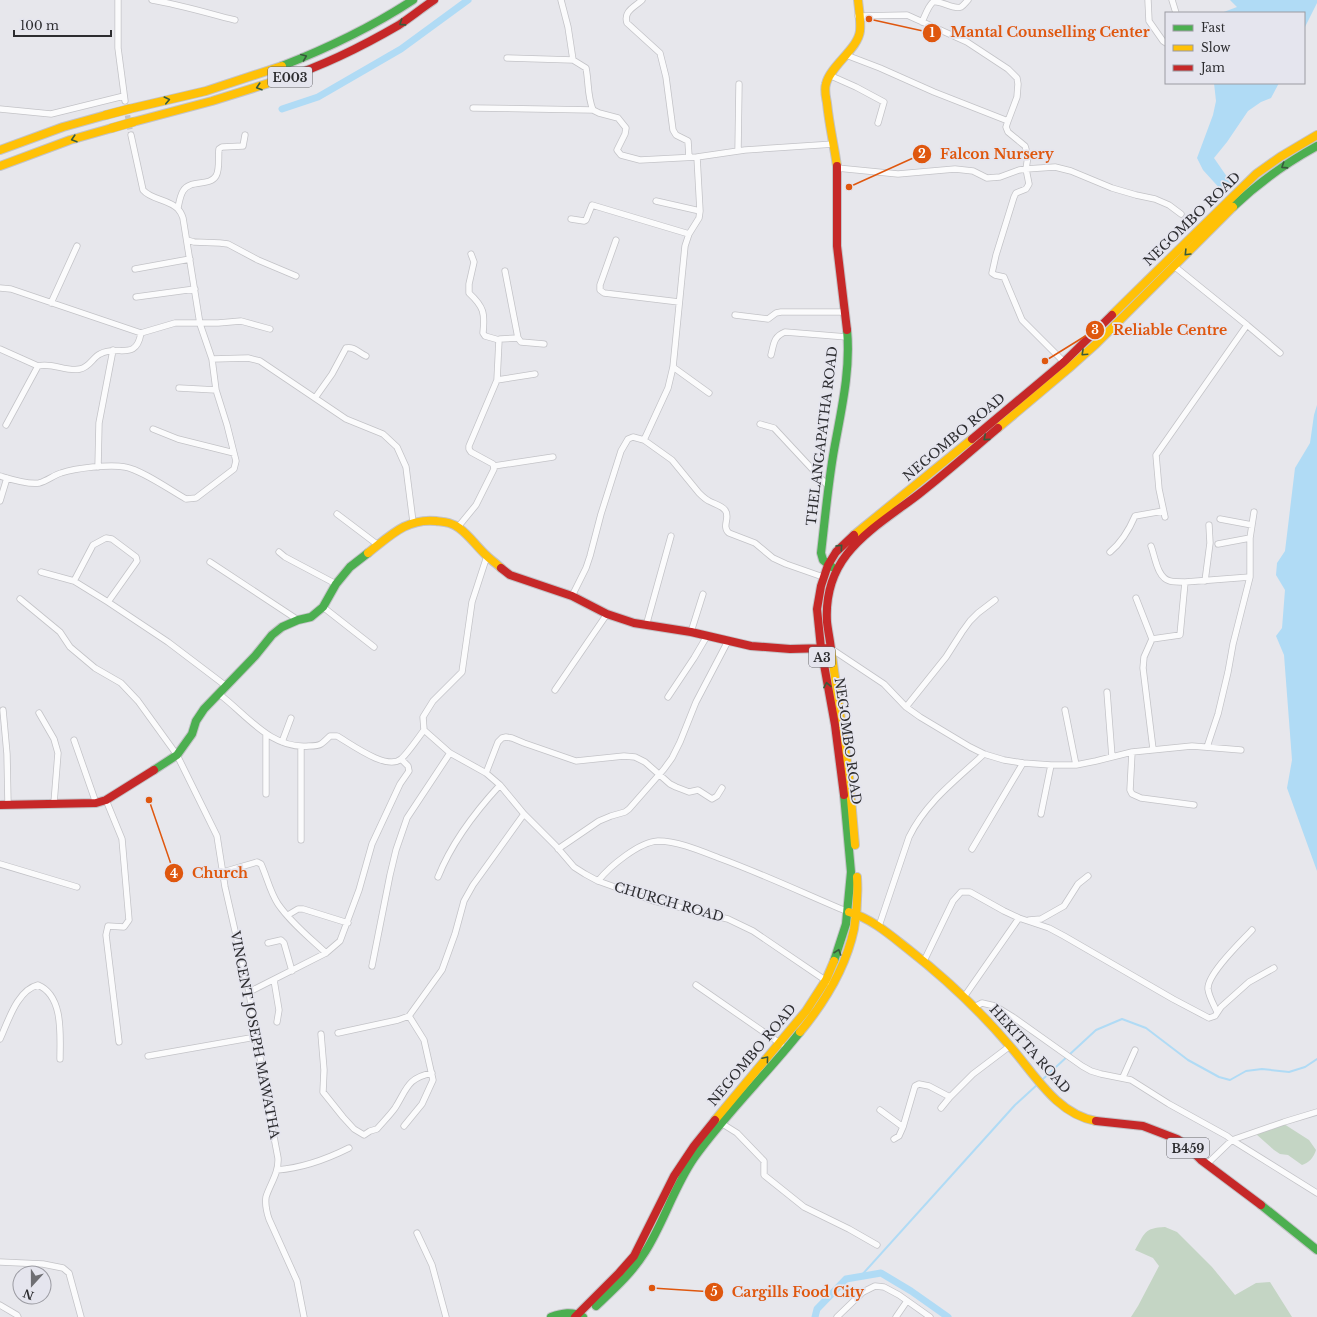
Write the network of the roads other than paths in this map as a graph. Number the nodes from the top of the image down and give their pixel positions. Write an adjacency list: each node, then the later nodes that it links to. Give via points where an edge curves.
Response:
1 (118, 0): 21 (street, via 118,48)
2 (152, 0): 13 (street)
3 (412, 0): 21 (main road, E003, one-way to 3, via 198,93 243,79 357,34)
4 (434, 0): 36 (main road, E003, one-way to 36, bridge, via 384,34 309,70 247,91 70,140)
5 (561, 0): 18 (street)
6 (642, 0): 34 (street, via 629,11 626,20 660,53 673,130 676,136 688,141)
7 (858, 0): 12 (main road)
8 (968, 0): 14 (street, via 958,7 934,2)
9 (1148, 0): 15 (street, via 1149,21)
10 (1172, 0): 11 (street)
11 (1176, 12)
12 (858, 16): 14 (street, via 907,15); 16 (main road, via 858,38)
13 (236, 20)
14 (922, 22): 25 (street, via 967,42 1008,69 1016,78 1016,97)
15 (1165, 43)
16 (846, 55): 19 (main road); 25 (street)
17 (507, 58): 18 (street)
18 (573, 60): 24 (street, via 586,68 588,99)
19 (829, 75): 26 (street, via 884,102); 30 (main road, THELANGAPATHA ROAD, via 825,86)
20 (739, 84): 33 (street)
21 (126, 102): 23 (street, via 51,114); 32 (main road, E003, bridge, via 106,115 63,127)
22 (473, 108): 24 (street)
23 (0, 109)
24 (592, 110): 34 (street, via 618,118 626,128 617,150 621,155 640,160)
25 (1008, 121): 38 (street, via 1008,132 1025,146 1028,156)
26 (878, 123)
27 (131, 135): 40 (street, via 143,190)
28 (245, 135): 40 (street, via 243,146 220,149 214,179 184,189)
29 (1317, 135): 75 (main road, NEGOMBO ROAD / A3, via 1256,174)
30 (834, 144): 33 (street); 37 (main road, THELANGAPATHA ROAD)
31 (1317, 146): 50 (main road, NEGOMBO ROAD / A3, one-way to 50, via 1267,177)
32 (0, 150)
33 (738, 151): 35 (street)
34 (689, 157): 35 (street)
35 (697, 157): 41 (street)
36 (0, 166)
37 (837, 168): 38 (street, via 898,174 973,171 987,178); 59 (main road, THELANGAPATHA ROAD, via 837,246)
38 (1026, 169): 42 (street, via 1055,167 1071,171 1112,188 1155,199); 75 (street, via 1029,184 1014,197 992,273 1004,277 1022,320)
39 (656, 200): 41 (street)
40 (178, 208): 45 (street, via 183,218)
41 (700, 211): 44 (street, via 699,218)
42 (1181, 214)
43 (571, 219): 44 (street, via 586,220 592,205)
44 (689, 234): 57 (street, via 685,246)
45 (187, 240): 49 (street); 53 (street, via 228,244)
46 (616, 240): 57 (street, via 600,290 604,293)
47 (77, 246): 58 (street)
48 (470, 254): 67 (street, via 474,262 469,293 482,306 483,333)
49 (190, 259): 51 (street); 55 (street)
50 (1174, 266): 62 (street); 75 (main road, NEGOMBO ROAD / A3, one-way to 75, via 1140,300)
51 (135, 268)
52 (505, 271): 66 (street)
53 (296, 276)
54 (0, 288): 58 (street, via 11,289)
55 (195, 289): 56 (street); 61 (street)
56 (136, 297)
57 (680, 302): 77 (street)
58 (51, 303): 64 (street)
59 (844, 312): 60 (street, via 776,312 768,319); 65 (main road, THELANGAPATHA ROAD)
60 (735, 315)
61 (200, 324): 63 (street, via 241,321); 64 (street, via 174,323); 74 (street)
62 (1247, 325): 71 (street); 109 (street, via 1156,454 1164,514 1135,516 1130,528)
63 (270, 329)
64 (141, 333): 70 (street, via 139,343 134,349)
65 (847, 337): 72 (street, via 785,332 775,339); 94 (main road, THELANGAPATHA ROAD, via 845,385)
66 (518, 338): 67 (street); 68 (street, via 521,342)
67 (499, 340): 79 (street)
68 (544, 344)
69 (0, 349): 76 (street)
70 (113, 350): 76 (street, via 99,354 80,369 53,365); 90 (street, via 99,423)
71 (1280, 353)
72 (771, 355)
73 (366, 356): 83 (street, via 354,348 346,348)
74 (212, 359): 81 (street); 83 (street, via 248,358 260,361)
75 (1066, 365): 112 (main road, NEGOMBO ROAD / A3, via 845,542 836,552)
76 (38, 366): 85 (street)
77 (674, 368): 82 (street); 87 (street, via 668,388)
78 (535, 374): 79 (street)
79 (497, 380): 91 (street, via 469,446 471,452)
80 (179, 388): 81 (street)
81 (216, 390): 88 (street)
82 (709, 393)
83 (315, 398): 99 (street, via 346,419 383,434 397,447 406,468)
84 (760, 424): 94 (street, via 774,428)
85 (6, 425)
86 (153, 429): 88 (street, via 178,439)
87 (644, 440): 114 (street, via 672,460 698,493 725,510 728,516 726,531 755,543 773,558); 121 (street, via 633,437 628,439 621,451 586,568)
88 (234, 453): 90 (street, via 234,470 196,498 186,499 126,467)
89 (553, 457): 91 (street)
90 (98, 466): 93 (street, via 62,473 38,483)
91 (494, 466): 102 (street, via 476,505)
92 (0, 476): 93 (street)
93 (7, 478): 95 (street)
94 (828, 486): 112 (main road, THELANGAPATHA ROAD, via 821,553 823,560)
95 (0, 502)
96 (1254, 512): 101 (street)
97 (337, 514): 106 (street)
98 (1220, 519): 101 (street)
99 (412, 522): 102 (main road, via 438,520); 106 (main road)
100 (1209, 525): 116 (street, via 1210,543)
101 (1252, 525): 104 (street)
102 (458, 527): 110 (main road)
103 (671, 536): 129 (street)
104 (1250, 538): 105 (street); 115 (street)
105 (1218, 544)
106 (378, 545): 119 (main road, via 350,567)
107 (1151, 546): 118 (street, via 1164,579)
108 (279, 552): 119 (street)
109 (1110, 552)
110 (487, 556): 121 (main road, via 510,575); 146 (street, via 472,602 462,672 434,701 423,717)
111 (210, 562): 128 (street)
112 (832, 567): 114 (main road, NEGOMBO ROAD / A3); 135 (main road, NEGOMBO ROAD / A3)
113 (41, 572): 117 (street)
114 (823, 577): 135 (main road, NEGOMBO ROAD / A3, via 817,609)
115 (1250, 577): 116 (street); 151 (street, via 1218,714)
116 (1205, 580): 118 (street)
117 (74, 581): 125 (street); 125 (street, via 93,545 106,538 112,539 136,557 137,561)
118 (1185, 582): 132 (street, via 1180,635)
119 (336, 584): 126 (main road)
120 (703, 594): 130 (street)
121 (572, 596): 127 (main road)
122 (1136, 598): 132 (street)
123 (20, 599): 157 (street, VINCENT JOSEPH MAWATHA, via 60,632 70,647 95,668 121,682)
124 (995, 600): 141 (street, via 970,621 946,657)
125 (108, 602): 136 (street, via 168,642)
126 (323, 607): 128 (main road, via 310,617); 134 (street)
127 (607, 614): 129 (main road); 137 (street)
128 (298, 620): 136 (main road, via 272,635)
129 (646, 626): 130 (main road)
130 (691, 632): 131 (main road)
131 (708, 636): 133 (main road); 140 (street)
132 (1152, 639): 152 (street, via 1144,657 1143,668)
133 (728, 641): 135 (main road, via 751,646 790,649); 164 (street, via 696,702 672,758)
134 (374, 647)
135 (825, 648): 141 (street, via 884,684); 184 (main road, NEGOMBO ROAD / A3, via 842,784)
136 (226, 686): 139 (main road)
137 (555, 690)
138 (1107, 692): 158 (street)
139 (219, 694): 147 (street); 157 (main road, via 204,709 196,721 192,734)
140 (668, 697)
141 (906, 707): 156 (street)
142 (3, 710): 171 (street, via 6,754)
143 (1065, 710): 162 (street)
144 (39, 713): 169 (street, via 54,739 58,753)
145 (291, 718): 149 (street)
146 (424, 730): 155 (street, CHURCH ROAD); 159 (street)
147 (266, 734): 149 (street); 167 (street)
148 (74, 740): 170 (street)
149 (282, 742): 150 (street)
150 (301, 747): 159 (street, via 320,745 330,736 337,736 380,761 394,763); 175 (street)
151 (1207, 747): 152 (street); 153 (street)
152 (1153, 749): 154 (street)
153 (1241, 750)
154 (1132, 752): 158 (street); 172 (street, via 1132,794 1141,798)
155 (450, 753): 163 (street, CHURCH ROAD); 194 (street, via 407,818 396,850)
156 (984, 754): 160 (street); 189 (street, via 936,797 916,823)
157 (177, 755): 168 (main road); 179 (street, VINCENT JOSEPH MAWATHA, via 217,836)
158 (1112, 757): 162 (street)
159 (401, 759): 188 (street, via 409,771 400,784 372,844)
160 (1023, 764): 161 (street); 177 (street)
161 (1051, 765): 162 (street); 174 (street)
162 (1076, 765)
163 (486, 773): 164 (street, via 498,742 506,737 576,761 635,757); 165 (street, CHURCH ROAD)
164 (659, 774): 166 (street, via 676,787 689,792 698,790 712,799); 176 (street, via 629,809 599,821)
165 (500, 785): 173 (street, CHURCH ROAD); 181 (street, via 478,809 446,857)
166 (722, 788)
167 (266, 794)
168 (106, 800): 170 (main road); 210 (street, via 122,839 129,920 124,927 108,926 106,934)
169 (54, 803): 170 (main road); 171 (main road)
170 (96, 803)
171 (4, 804)
172 (1194, 805)
173 (524, 814): 176 (street, CHURCH ROAD); 204 (street, via 473,885 464,901 442,970)
174 (1041, 814)
175 (301, 840)
176 (558, 848): 182 (street, CHURCH ROAD, via 574,867)
177 (972, 849)
178 (0, 864): 183 (street)
179 (223, 872): 185 (street, via 257,862 261,864 278,904); 200 (street, VINCENT JOSEPH MAWATHA)
180 (1088, 876): 187 (street, via 1078,884 1064,906 1056,912 1041,919)
181 (438, 877)
182 (598, 881): 184 (street, via 624,858 642,846 658,841 691,848 736,864); 198 (street, CHURCH ROAD, via 654,901 728,919 744,926)
183 (77, 887)
184 (852, 913): 189 (main road, HEKITTA ROAD / B459); 198 (main road, NEGOMBO ROAD / A3, via 846,924)
185 (288, 916): 188 (street, via 298,909 303,909); 192 (street)
186 (1019, 918): 187 (street); 193 (street, via 974,894 960,892 953,901); 201 (street)
187 (1027, 920): 203 (street, via 1064,936 1209,1018)
188 (348, 923): 192 (street, via 340,941)
189 (879, 926): 193 (main road, HEKITTA ROAD / B459)
190 (1252, 930): 203 (street, via 1212,977 1208,987)
191 (268, 943): 196 (street, via 281,940 284,943)
192 (326, 954): 196 (street)
193 (924, 961): 201 (main road, HEKITTA ROAD / B459)
194 (372, 966)
195 (1274, 968): 203 (street, via 1249,982)
196 (292, 971): 197 (street)
197 (274, 980): 200 (street); 205 (street, via 279,1010)
198 (829, 983): 211 (main road, NEGOMBO ROAD / A3)
199 (696, 985): 211 (street)
200 (249, 992): 208 (street, VINCENT JOSEPH MAWATHA)
201 (964, 997): 202 (main road, HEKITTA ROAD / B459)
202 (974, 1007): 212 (main road, HEKITTA ROAD / B459); 217 (street, via 982,1003 996,1006 1091,1071)
203 (1217, 1012)
204 (409, 1016): 206 (street); 216 (street, via 424,1040)
205 (277, 1022)
206 (338, 1033)
207 (321, 1034): 216 (street, via 323,1092 343,1118 364,1136 370,1131 377,1130 394,1110 410,1083)
208 (256, 1037): 214 (street); 229 (street, VINCENT JOSEPH MAWATHA, via 278,1158)
209 (0, 1039): 215 (street, via 19,999 38,985 49,994 58,1012)
210 (119, 1042)
211 (783, 1045): 222 (main road, NEGOMBO ROAD / A3); 237 (main road, NEGOMBO ROAD / A3, one-way to 211, via 634,1256 674,1176 694,1146)
212 (1010, 1046): 218 (street, via 973,1074); 228 (main road, HEKITTA ROAD / B459, via 1042,1084 1072,1113 1115,1124 1143,1126 1177,1139)
213 (1135, 1050): 217 (street)
214 (148, 1056)
215 (60, 1059)
216 (432, 1074): 223 (street, via 433,1080 422,1104)
217 (1123, 1077): 226 (street)
218 (950, 1097): 219 (street); 224 (street, via 928,1086 915,1086)
219 (941, 1108)
220 (880, 1110): 224 (street)
221 (1317, 1112): 226 (street)
222 (721, 1123): 232 (street, via 737,1133 764,1161 764,1175 804,1207); 237 (main road, NEGOMBO ROAD / A3, via 693,1160 678,1185 655,1235 633,1269)
223 (404, 1126)
224 (903, 1127): 225 (street, via 899,1136)
225 (894, 1139)
226 (1232, 1140): 228 (street); 230 (street)
227 (349, 1148): 229 (street, via 300,1166)
228 (1207, 1164): 233 (main road, HEKITTA ROAD / B459)
229 (277, 1170): 240 (street, VINCENT JOSEPH MAWATHA, via 266,1198 266,1211 297,1281)
230 (1317, 1193)
231 (417, 1233): 241 (street, via 432,1265)
232 (877, 1245)
233 (1317, 1250)
234 (0, 1262): 239 (street, via 43,1264 63,1268 69,1273)
235 (907, 1301): 243 (street, via 884,1287 875,1286 863,1292); 244 (street); 245 (street)
236 (0, 1305): 238 (street)
237 (580, 1316): 242 (main road, via 571,1312)
238 (18, 1317)
239 (81, 1317)
240 (304, 1317)
241 (446, 1317)
242 (551, 1317)
243 (837, 1317)
244 (896, 1317)
245 (930, 1317)

